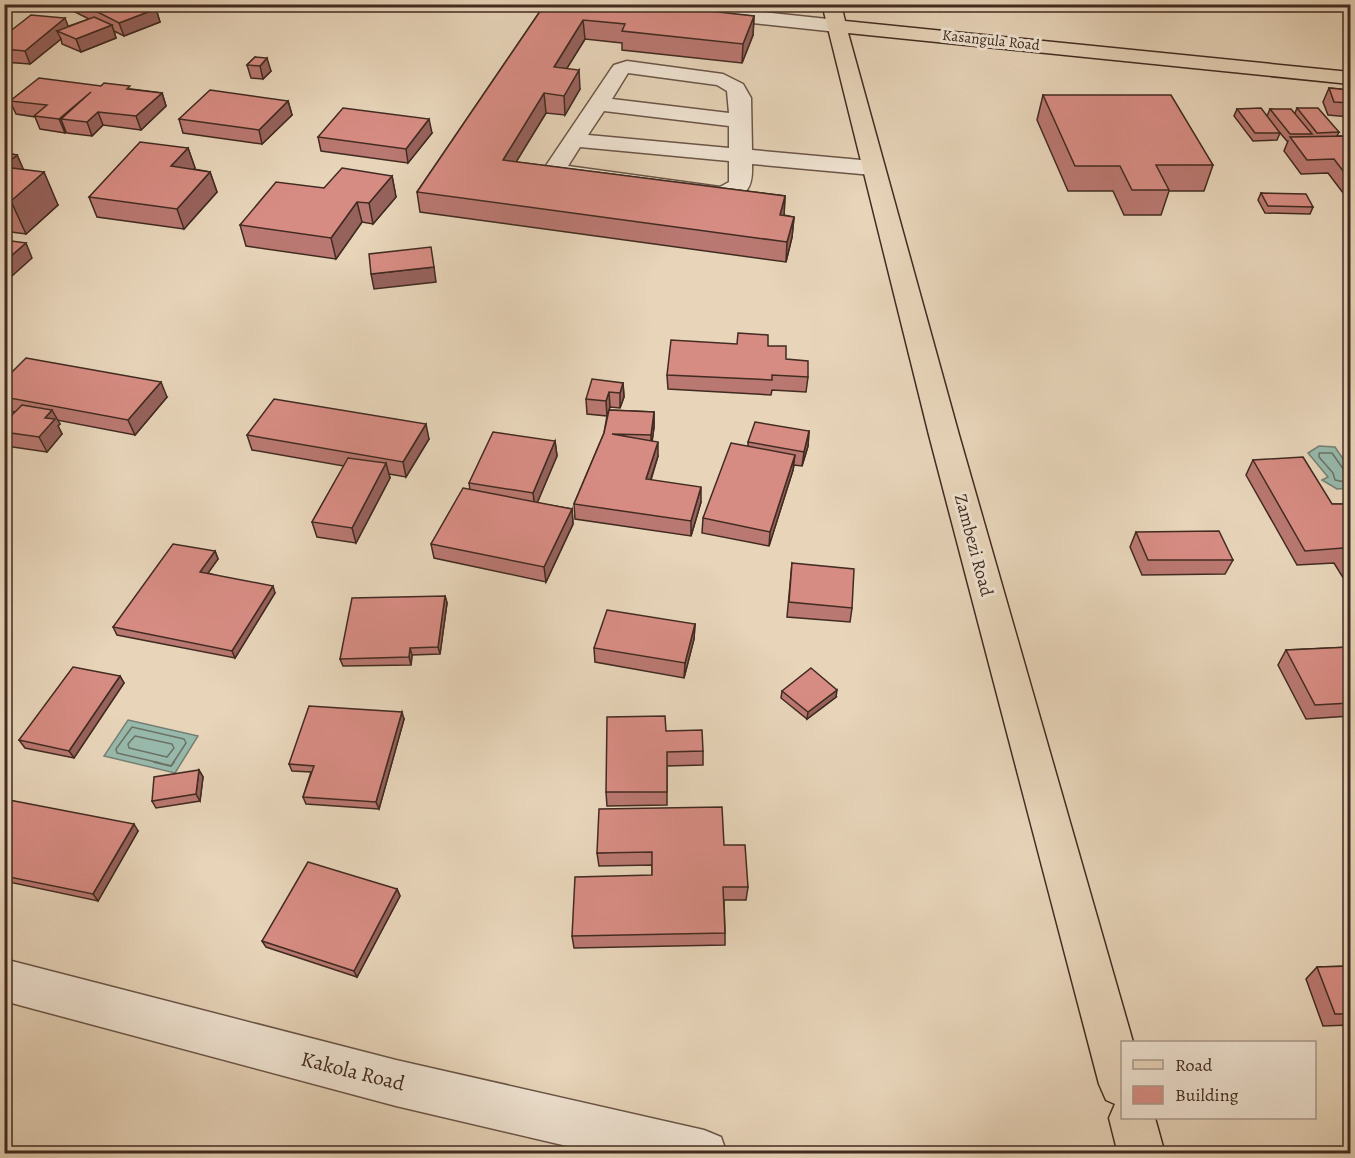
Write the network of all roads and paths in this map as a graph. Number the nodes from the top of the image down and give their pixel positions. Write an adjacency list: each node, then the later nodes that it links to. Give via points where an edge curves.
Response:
1 (631, 4): 2 (street, Kasangula Road)
2 (834, 15): 3 (main road, Kasangula Road); 8 (main road, Zambezi Road)
3 (1350, 78)
4 (598, 104): 5 (street); 5 (street, via 621,69 636,67 731,84 740,98); 6 (street)
5 (740, 121): 7 (street)
6 (574, 140): 7 (street); 7 (street, via 556,167 563,173 722,194 736,189 741,182)
7 (740, 157): 8 (street)
8 (873, 168): 10 (main road, Zambezi Road)
9 (4, 981): 12 (street, Kakola Road, via 396,1083)
10 (1121, 1079)
11 (1132, 1119): 13 (main road)
12 (704, 1154)
13 (1142, 1154)

